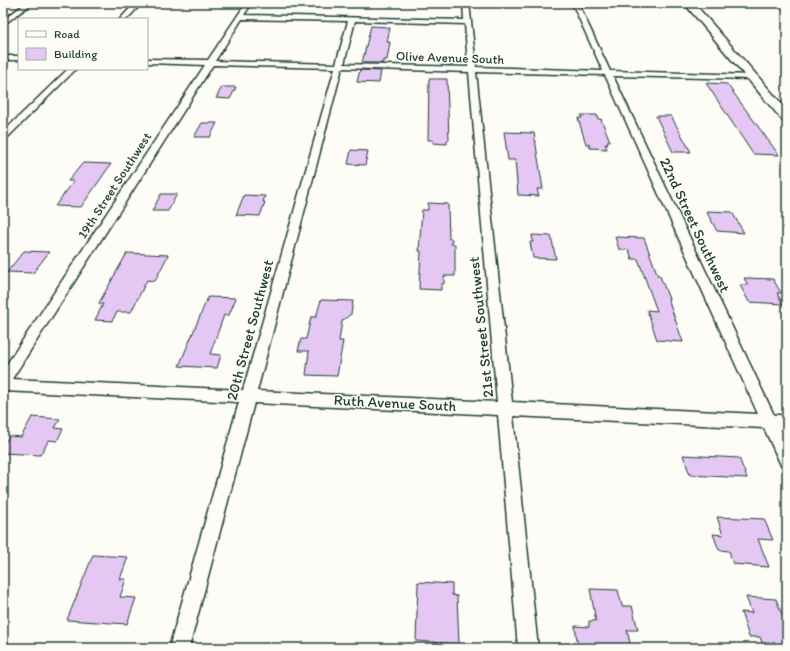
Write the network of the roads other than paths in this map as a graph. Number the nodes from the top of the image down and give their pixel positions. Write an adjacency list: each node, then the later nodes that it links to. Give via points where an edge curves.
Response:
1 (30, 3): 11 (street)
2 (139, 3): 7 (street)
3 (249, 3): 8 (street, 19th Street Southwest)
4 (466, 3): 10 (street, 21st Street Southwest)
5 (575, 3): 19 (street, 22nd Street Southwest)
6 (689, 3): 20 (street)
7 (124, 18)
8 (239, 18): 9 (street); 15 (street, 19th Street Southwest)
9 (352, 20): 10 (street); 16 (street, 20th Street Southwest)
10 (468, 22): 18 (street, 21st Street Southwest)
11 (3, 23)
12 (3, 58): 13 (street)
13 (18, 58)
14 (148, 62): 15 (street, Olive Avenue South)
15 (210, 63): 16 (street, Olive Avenue South); 23 (street, 19th Street Southwest)
16 (339, 66): 18 (street, Olive Avenue South); 24 (street, 20th Street Southwest)
17 (71, 70): 22 (street)
18 (472, 70): 19 (street, Olive Avenue South); 25 (street, 21st Street Southwest)
19 (608, 73): 20 (street, Olive Avenue South); 26 (street, 22nd Street Southwest)
20 (752, 76): 21 (street)
21 (787, 118)
22 (3, 137)
23 (3, 383): 24 (street, Ruth Avenue South)
24 (249, 396): 25 (street, Ruth Avenue South); 29 (street, 20th Street Southwest)
25 (505, 408): 26 (street, Ruth Avenue South); 30 (street, 21st Street Southwest)
26 (769, 421): 27 (street, Ruth Avenue South); 28 (street, 22nd Street Southwest)
27 (787, 422)
28 (787, 460)
29 (179, 648)
30 (528, 648)

